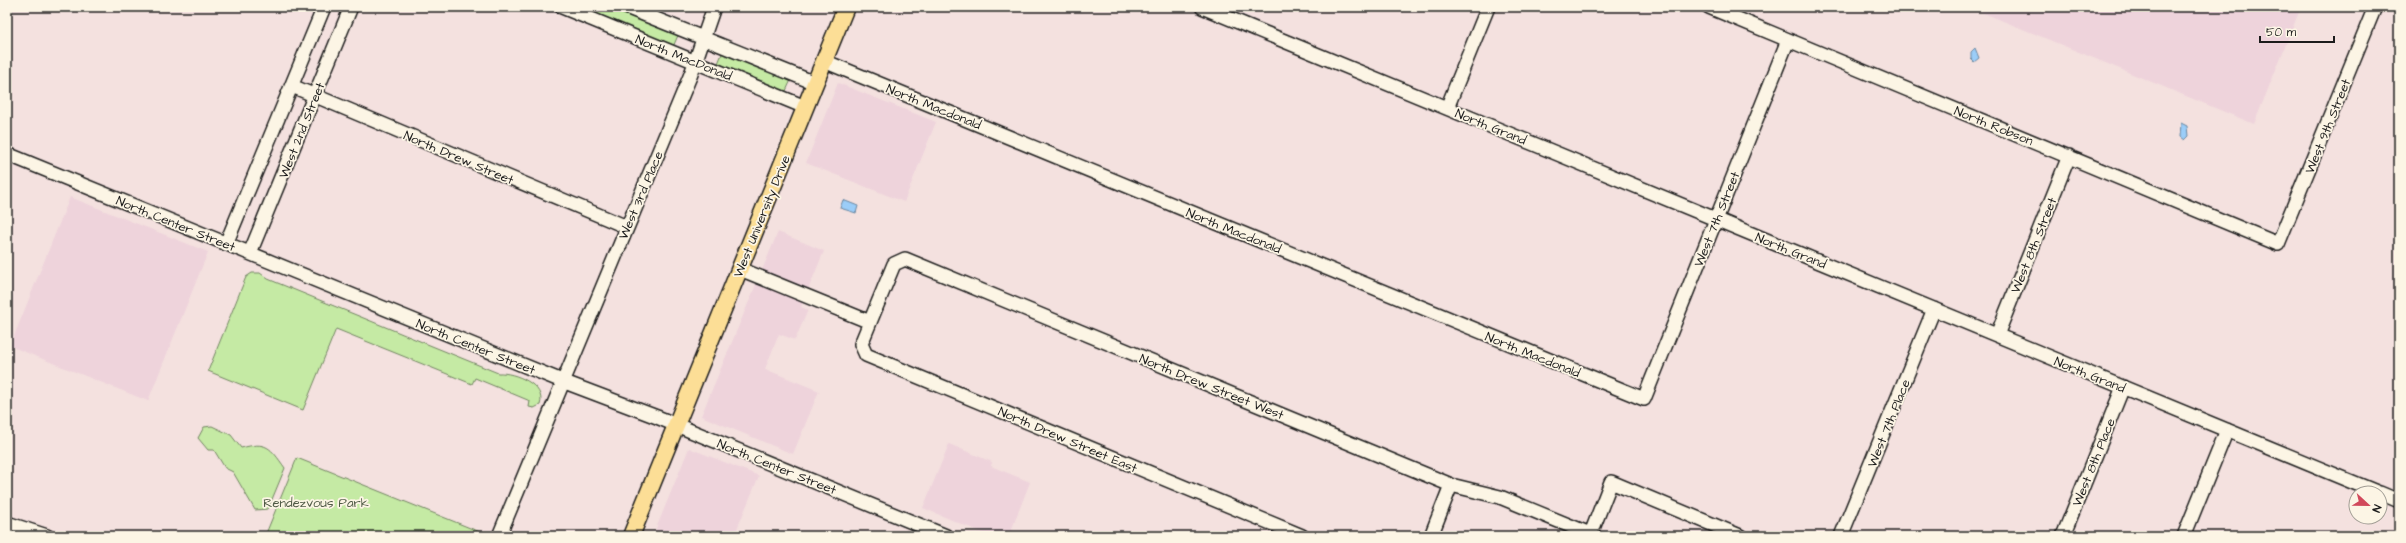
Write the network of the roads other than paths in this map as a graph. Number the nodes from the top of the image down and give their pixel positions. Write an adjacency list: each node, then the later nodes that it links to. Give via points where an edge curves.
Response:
1 (324, 7): 16 (street, West 2nd Street)
2 (351, 7): 17 (street, West 2nd Street)
3 (562, 7): 13 (street, North MacDonald)
4 (626, 7): 11 (street, North MacDonald)
5 (714, 7): 11 (street, West 3rd Place)
6 (846, 7): 14 (main road, West University Drive)
7 (1202, 7): 19 (street, North Grand)
8 (1488, 7): 19 (street)
9 (1709, 7): 12 (street, North Robson)
10 (2375, 7): 25 (street, West 9th Street)
11 (702, 38): 13 (street, West 3rd Place); 15 (street, North MacDonald)
12 (1788, 40): 21 (street, North Robson); 22 (street, West 7th Street)
13 (695, 61): 18 (street, North MacDonald); 23 (street, West 3rd Place)
14 (824, 61): 15 (main road, West University Drive); 33 (street, North Macdonald)
15 (815, 83): 18 (main road, West University Drive)
16 (292, 86): 17 (street, North Drew Street); 24 (street, West 2nd Street)
17 (315, 96): 23 (street, North Drew Street); 26 (street, West 2nd Street)
18 (805, 107): 27 (main road, West University Drive)
19 (1447, 108): 22 (street, North Grand)
20 (7, 154): 24 (street, North Center Street)
21 (2069, 156): 25 (street, North Robson); 30 (street, West 8th Street)
22 (1716, 219): 28 (street, North Grand); 33 (street, West 7th Street)
23 (627, 227): 31 (street, West 3rd Place)
24 (226, 244): 26 (street, North Center Street)
25 (2278, 244)
26 (250, 253): 31 (street, North Center Street)
27 (740, 270): 29 (street); 34 (main road, West University Drive)
28 (1934, 309): 30 (street, North Grand); 50 (street, West 7th Place)
29 (870, 322): 36 (street, North Drew Street West, via 894,264 905,259); 47 (street, North Drew Street East, via 861,344 866,355)
30 (1997, 335): 32 (street, North Grand)
31 (562, 380): 34 (street, North Center Street); 45 (street, West 3rd Place)
32 (2123, 387): 35 (street, North Grand); 51 (street, West 8th Place)
33 (1644, 399)
34 (676, 424): 41 (street, North Center Street); 42 (main road, West University Drive)
35 (2227, 430): 37 (street, North Grand); 52 (street)
36 (1451, 485): 43 (street, North Drew Street West, via 1500,497); 48 (street)
37 (2361, 485)
38 (2388, 496): 39 (street, North Grand)
39 (2399, 501)
40 (7, 523): 44 (street)
41 (920, 531): 46 (street, North Center Street)
42 (633, 535)
43 (1590, 535): 49 (street, via 1611,482)
44 (47, 536)
45 (498, 536)
46 (946, 536)
47 (1302, 536)
48 (1430, 536)
49 (1740, 536)
50 (1841, 536)
51 (2063, 536)
52 (2184, 536)

